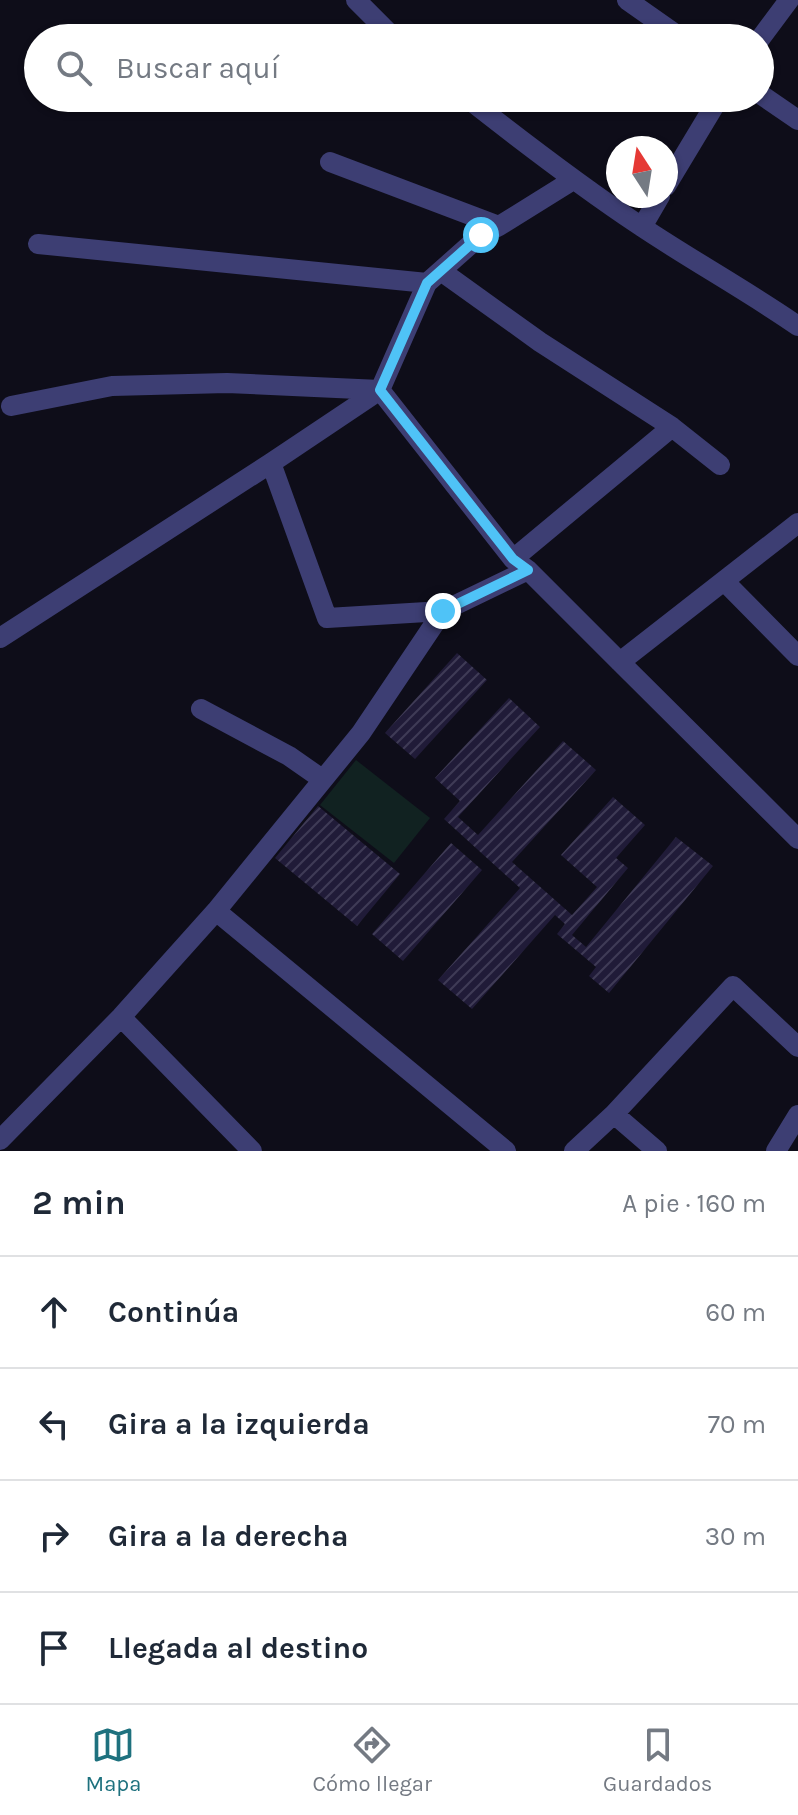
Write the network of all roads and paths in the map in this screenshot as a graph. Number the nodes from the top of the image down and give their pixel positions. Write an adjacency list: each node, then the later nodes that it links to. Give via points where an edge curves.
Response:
1 (357, 0): 4 (street)
2 (627, 0): 5 (street)
3 (789, 0): 6 (street)
4 (380, 24)
5 (661, 24)
6 (771, 24)
7 (774, 104): 10 (street)
8 (485, 112): 13 (street)
9 (711, 112): 12 (street)
10 (798, 120)
11 (330, 162): 15 (street)
12 (678, 166)
13 (573, 180): 15 (street); 16 (street)
14 (653, 208): 16 (street)
15 (499, 226): 18 (street, via 481,235)
16 (642, 227): 19 (street)
17 (38, 244): 18 (street)
18 (434, 277): 20 (street); 22 (street)
19 (798, 326)
20 (380, 390): 21 (street, via 227,383 112,386); 23 (street); 26 (street)
21 (11, 406)
22 (672, 427): 24 (street); 26 (street)
23 (271, 463): 28 (street, via 327,618); 29 (street)
24 (720, 465)
25 (798, 523): 27 (street)
26 (520, 564): 28 (street); 31 (street)
27 (724, 581): 30 (street); 31 (street)
28 (443, 611): 33 (street, via 361,733)
29 (0, 638)
30 (798, 656)
31 (620, 662): 34 (street)
32 (201, 709): 33 (street)
33 (322, 779): 35 (street)
34 (798, 839)
35 (216, 911): 36 (street); 42 (street)
36 (121, 1017): 40 (street); 41 (street)
37 (798, 1047): 38 (street, via 733,986)
38 (614, 1114): 43 (street); 44 (street)
39 (798, 1117): 45 (street)
40 (0, 1140)
41 (252, 1151)
42 (506, 1151)
43 (574, 1151)
44 (657, 1151)
45 (776, 1151)

